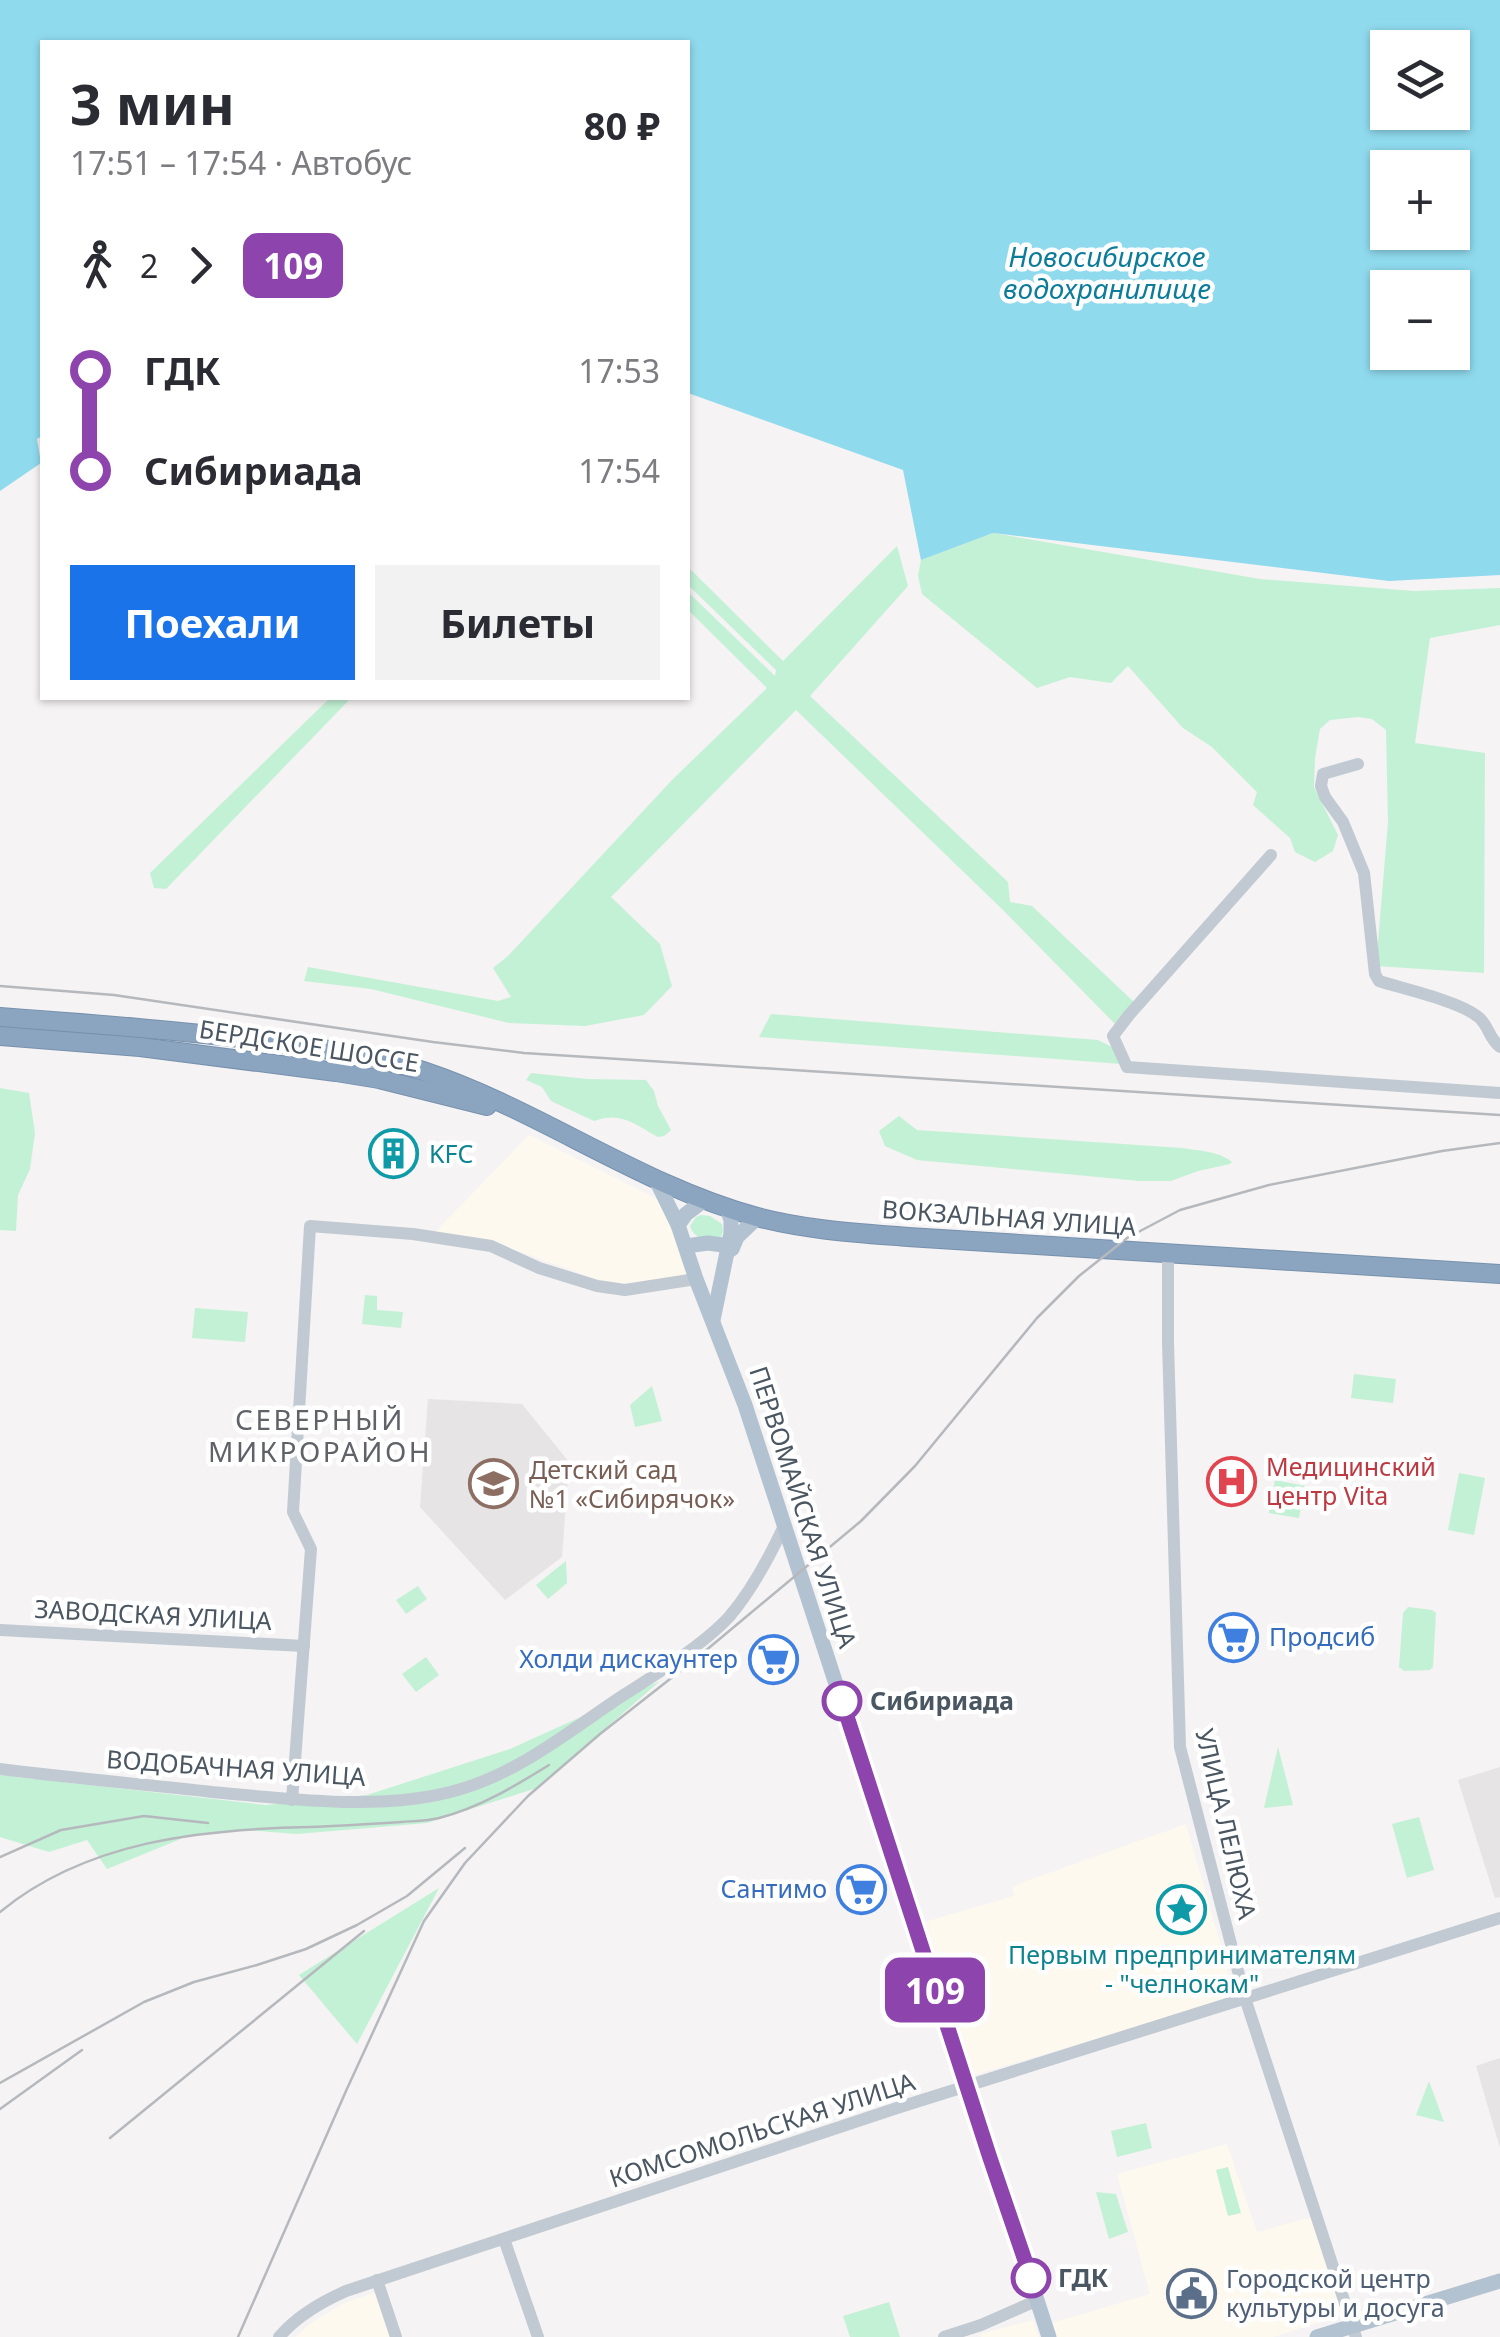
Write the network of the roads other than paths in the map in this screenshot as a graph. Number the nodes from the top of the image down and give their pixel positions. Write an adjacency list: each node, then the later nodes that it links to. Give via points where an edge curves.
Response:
1 (1358, 764): 5 (street, via 1320,779 1364,873 1375,974 1480,1017)
2 (1272, 855): 6 (street, via 1114,1036 1127,1066)
3 (0, 1017): 7 (highway, БЕРДСКОЕ ШОССЕ, via 221,1036 382,1059)
4 (0, 1036): 7 (highway, БЕРДСКОЕ ШОССЕ, via 336,1072)
5 (1500, 1047)
6 (1500, 1093)
7 (536, 1120): 8 (highway, ВОКЗАЛЬНАЯ УЛИЦА)
8 (656, 1178): 9 (highway, ВОКЗАЛЬНАЯ УЛИЦА); 12 (main road, ПЕРВОМАЙСКАЯ УЛИЦА)
9 (706, 1199): 10 (highway, ВОКЗАЛЬНАЯ УЛИЦА); 12 (main road)
10 (726, 1206): 11 (highway, ВОКЗАЛЬНАЯ УЛИЦА); 14 (main road)
11 (758, 1217): 15 (highway, ВОКЗАЛЬНАЯ УЛИЦА, via 861,1234); 16 (main road, via 736,1238)
12 (678, 1225): 13 (main road, ПЕРВОМАЙСКАЯ УЛИЦА)
13 (686, 1246): 14 (main road); 18 (main road, ПЕРВОМАЙСКАЯ УЛИЦА)
14 (730, 1246): 16 (main road)
15 (1168, 1254): 17 (highway, ВОКЗАЛЬНАЯ УЛИЦА); 26 (street, УЛИЦА ЛЕЛЮХА, via 1180,1747)
16 (724, 1271): 19 (main road)
17 (1500, 1274)
18 (696, 1279): 19 (main road, ПЕРВОМАЙСКАЯ УЛИЦА); 22 (street, via 625,1290 539,1268 491,1246 310,1226 293,1512 311,1549)
19 (713, 1320): 20 (main road, ПЕРВОМАЙСКАЯ УЛИЦА)
20 (784, 1526): 24 (street, ВОДОБАЧНАЯ УЛИЦА, via 745,1598 725,1620 644,1682 504,1772 428,1797); 27 (main road, ПЕРВОМАЙСКАЯ УЛИЦА)
21 (0, 1630): 22 (street, ЗАВОДСКАЯ УЛИЦА)
22 (304, 1646): 24 (street)
23 (0, 1769): 24 (street, ВОДОБАЧНАЯ УЛИЦА)
24 (292, 1800)
25 (1500, 1918): 26 (street, КОМСОМОЛЬСКАЯ УЛИЦА)
26 (1245, 1998): 27 (street, КОМСОМОЛЬСКАЯ УЛИЦА); 32 (street, УЛИЦА ЛЕЛЮХА)
27 (966, 2086): 28 (street, КОМСОМОЛЬСКАЯ УЛИЦА); 31 (main road, ПЕРВОМАЙСКАЯ УЛИЦА)
28 (504, 2239): 29 (street, КОМСОМОЛЬСКАЯ УЛИЦА); 35 (street)
29 (377, 2280): 33 (street, КОМСОМОЛЬСКАЯ УЛИЦА, via 316,2306); 34 (street)
30 (1500, 2280): 32 (main road)
31 (1038, 2300): 36 (street); 37 (main road, ПЕРВОМАЙСКАЯ УЛИЦА)
32 (1354, 2331): 38 (main road)
33 (279, 2337)
34 (396, 2337)
35 (538, 2337)
36 (944, 2337)
37 (1049, 2337)
38 (1317, 2337)

